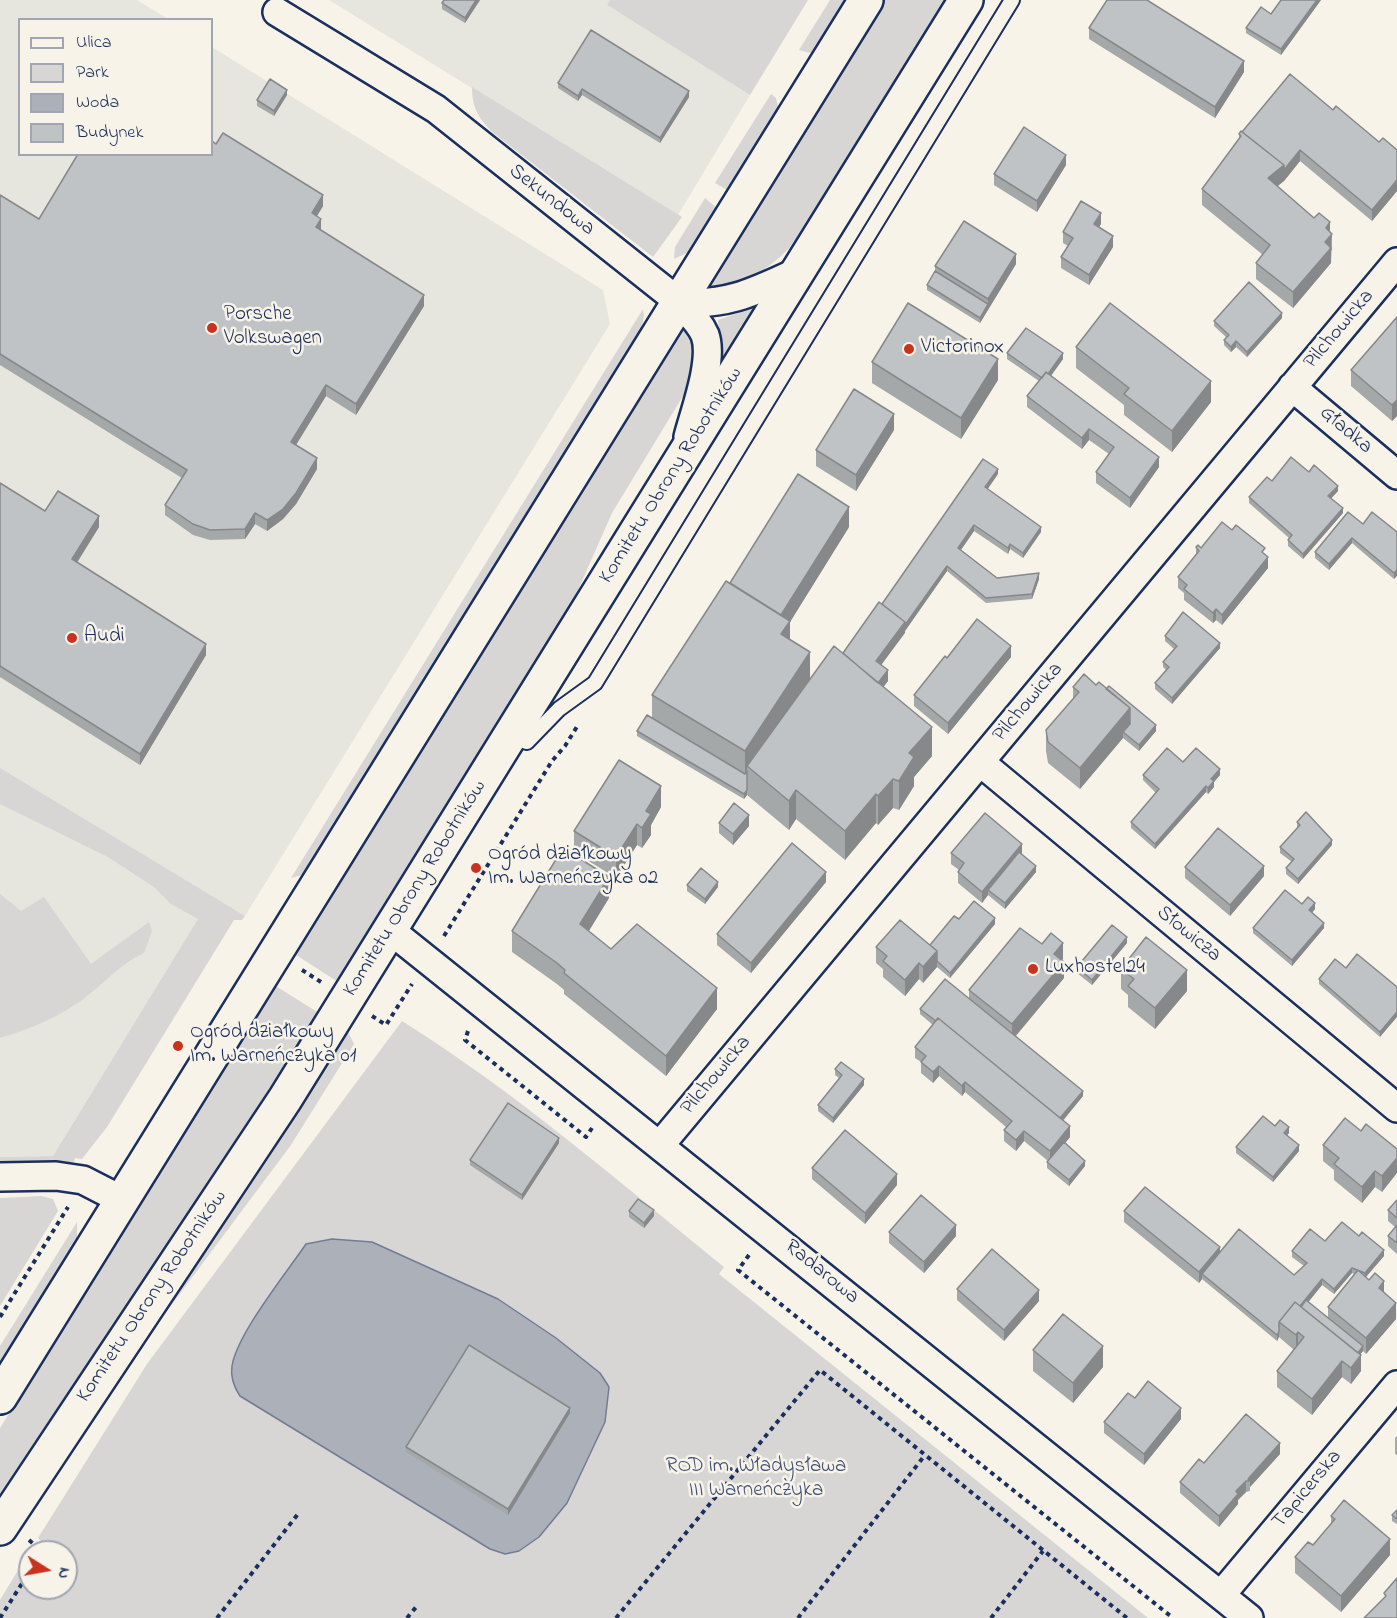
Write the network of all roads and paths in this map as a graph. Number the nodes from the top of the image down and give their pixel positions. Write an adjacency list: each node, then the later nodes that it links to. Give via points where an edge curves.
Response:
1 (866, 0): 7 (street)
2 (966, 0): 6 (street, Komitetu Obrony Robotników)
3 (1012, 0): 11 (lane)
4 (277, 12): 7 (street, Sekundowa, via 436,109)
5 (1397, 262): 8 (street, Pilchowicka)
6 (799, 271): 7 (street, via 756,291 713,304); 9 (street, Komitetu Obrony Robotników)
7 (678, 301): 9 (street, Sekundowa, via 700,325 707,348 705,371); 23 (street)
8 (1292, 387): 10 (street, Gładka); 13 (street, Pilchowicka)
9 (682, 461): 12 (street, Komitetu Obrony Robotników)
10 (1397, 475)
11 (595, 683): 12 (lane, via 559,709 527,742); 15 (path, via 588,709)
12 (512, 737): 14 (street, Komitetu Obrony Robotników)
13 (980, 762): 20 (street, Słowicza); 21 (street, Pilchowicka)
14 (390, 930): 21 (street, Radarowa); 31 (street, Komitetu Obrony Robotników)
15 (437, 944)
16 (297, 966): 18 (path)
17 (414, 981): 19 (path, via 386,1025)
18 (324, 984)
19 (368, 1014)
20 (1397, 1108)
21 (661, 1144): 35 (street, Radarowa)
22 (0, 1177): 23 (street, via 56,1176 83,1180)
23 (122, 1200): 28 (street)
24 (69, 1204): 26 (path)
25 (756, 1246): 44 (path, via 738,1270)
26 (0, 1317)
27 (1397, 1385): 35 (street, Tapicerska)
28 (0, 1397)
29 (925, 1455): 33 (path); 40 (path, via 820,1370); 41 (path)
30 (298, 1514): 38 (path)
31 (11, 1531): 32 (path)
32 (25, 1540)
33 (1044, 1551): 42 (path); 43 (path)
34 (18, 1590): 37 (path)
35 (1221, 1595): 45 (street, Radarowa)
36 (417, 1606): 39 (path)
37 (0, 1618)
38 (217, 1618)
39 (407, 1618)
40 (616, 1618)
41 (798, 1618)
42 (991, 1618)
43 (1127, 1618)
44 (1173, 1618)
45 (1249, 1618)

